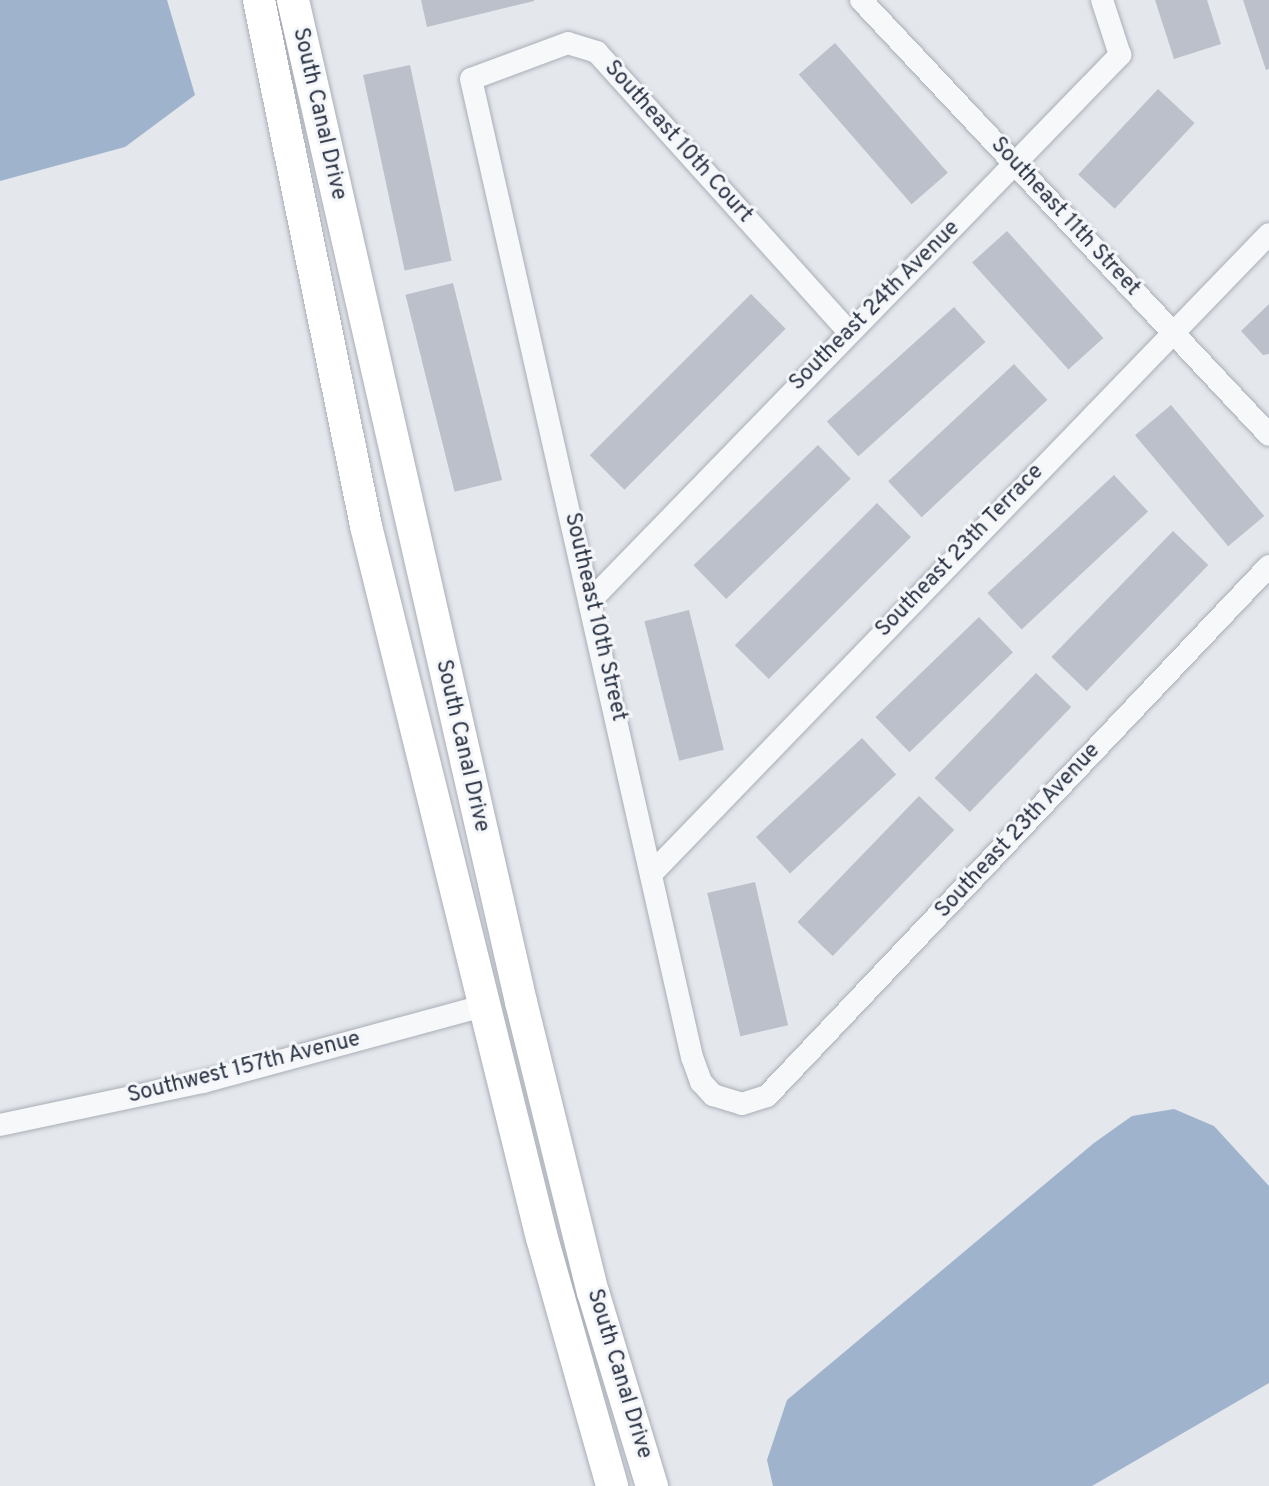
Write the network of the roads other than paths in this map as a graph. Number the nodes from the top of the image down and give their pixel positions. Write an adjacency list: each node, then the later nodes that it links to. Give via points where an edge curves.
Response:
1 (259, 0): 14 (street, South Canal Drive, via 366,526)
2 (293, 0): 18 (street, South Canal Drive, via 521,1002 593,1292)
3 (861, 0): 6 (street, Southeast 11th Street)
4 (1102, 0): 6 (street, Southeast 24th Avenue, via 1120,55)
5 (471, 79): 8 (street, Southeast 10th Court, via 568,43 597,52); 12 (street, Southeast 10th Street)
6 (1017, 166): 8 (street, Southeast 24th Avenue); 9 (street, Southeast 11th Street)
7 (1269, 234): 9 (street, Southeast 23th Terrace)
8 (848, 331): 12 (street, Southeast 24th Avenue)
9 (1172, 331): 10 (street, Southeast 11th Street); 13 (street, Southeast 23th Terrace)
10 (1269, 435)
11 (1269, 566): 15 (street, Southeast 23th Avenue)
12 (591, 600): 13 (street, Southeast 10th Street)
13 (654, 871): 15 (street, Southeast 10th Street, via 701,1082 729,1102)
14 (486, 1005): 16 (street, Southwest 157th Avenue, via 203,1082); 17 (street, South Canal Drive, via 542,1238)
15 (767, 1096)
16 (0, 1125)
17 (612, 1486)
18 (652, 1486)

